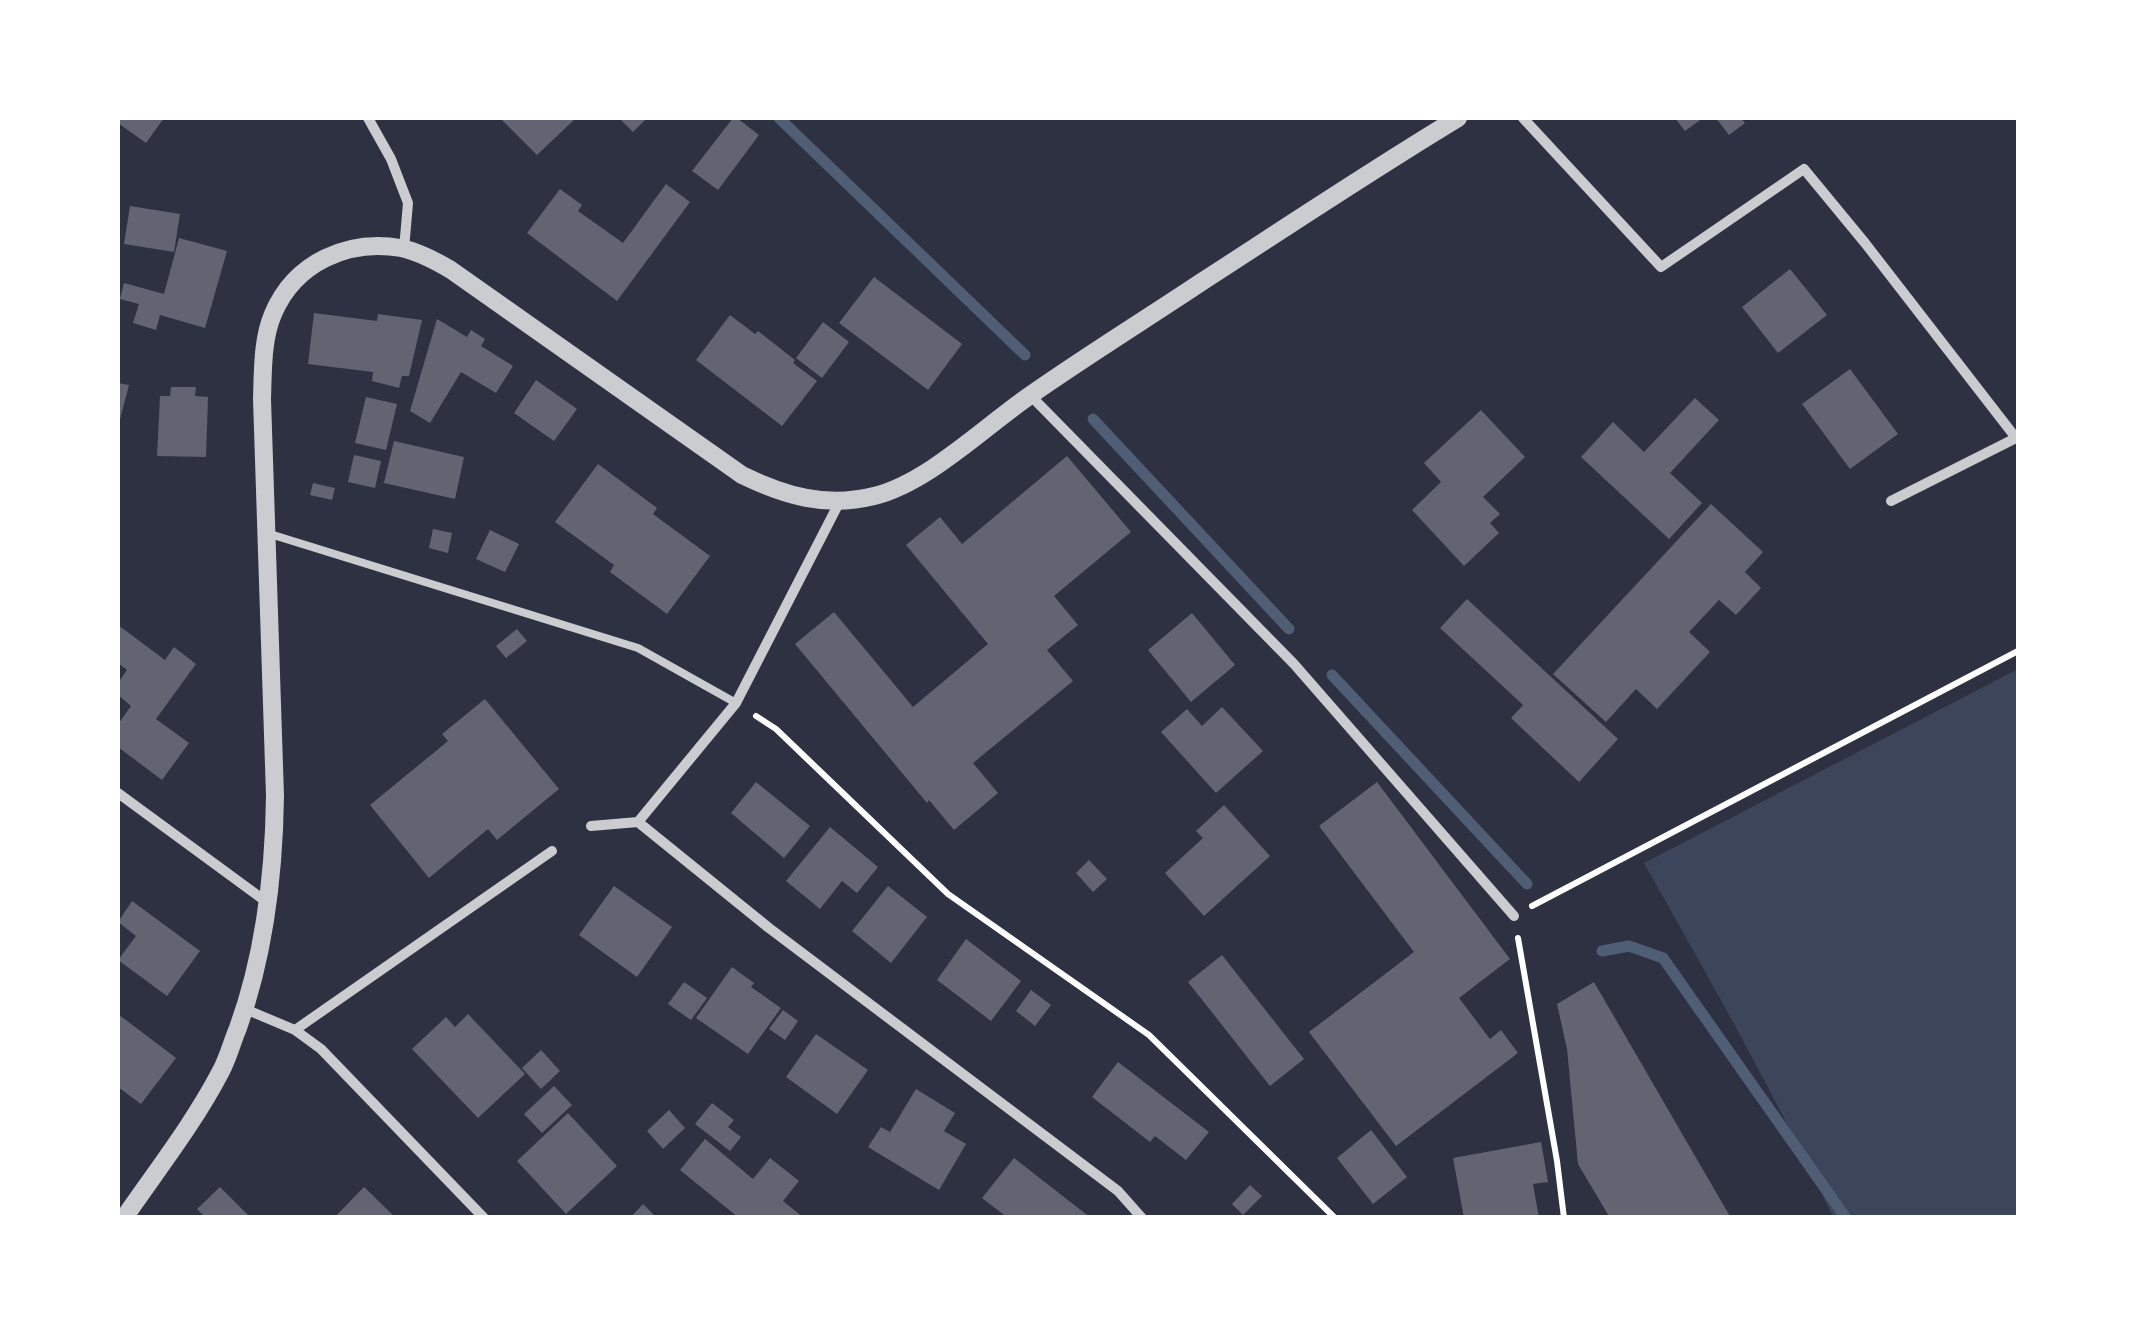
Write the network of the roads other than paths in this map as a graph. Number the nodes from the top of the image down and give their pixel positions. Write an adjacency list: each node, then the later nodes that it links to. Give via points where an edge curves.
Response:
1 (368, 118): 4 (street, via 408,203)
2 (1458, 118): 5 (street)
3 (1523, 118): 6 (street, via 1661,267 1804,169)
4 (404, 249): 8 (street, via 452,270 742,475 806,500); 9 (street, via 367,245 310,265 272,315 262,399)
5 (1030, 395): 8 (street, via 906,484); 16 (street, via 1294,664)
6 (2017, 437): 7 (street)
7 (1891, 501)
8 (840, 502): 10 (street)
9 (266, 533): 10 (lane, via 638,648); 15 (street, via 274,796)
10 (736, 703): 12 (street)
11 (118, 794): 15 (street)
12 (638, 822): 13 (street); 21 (street, via 1118,1191)
13 (591, 826)
14 (552, 851): 18 (street)
15 (269, 904): 17 (street)
16 (1514, 916)
17 (245, 1009): 18 (street); 19 (street, via 223,1068)
18 (295, 1030): 20 (street)
19 (124, 1218)
20 (484, 1218)
21 (1142, 1218)

